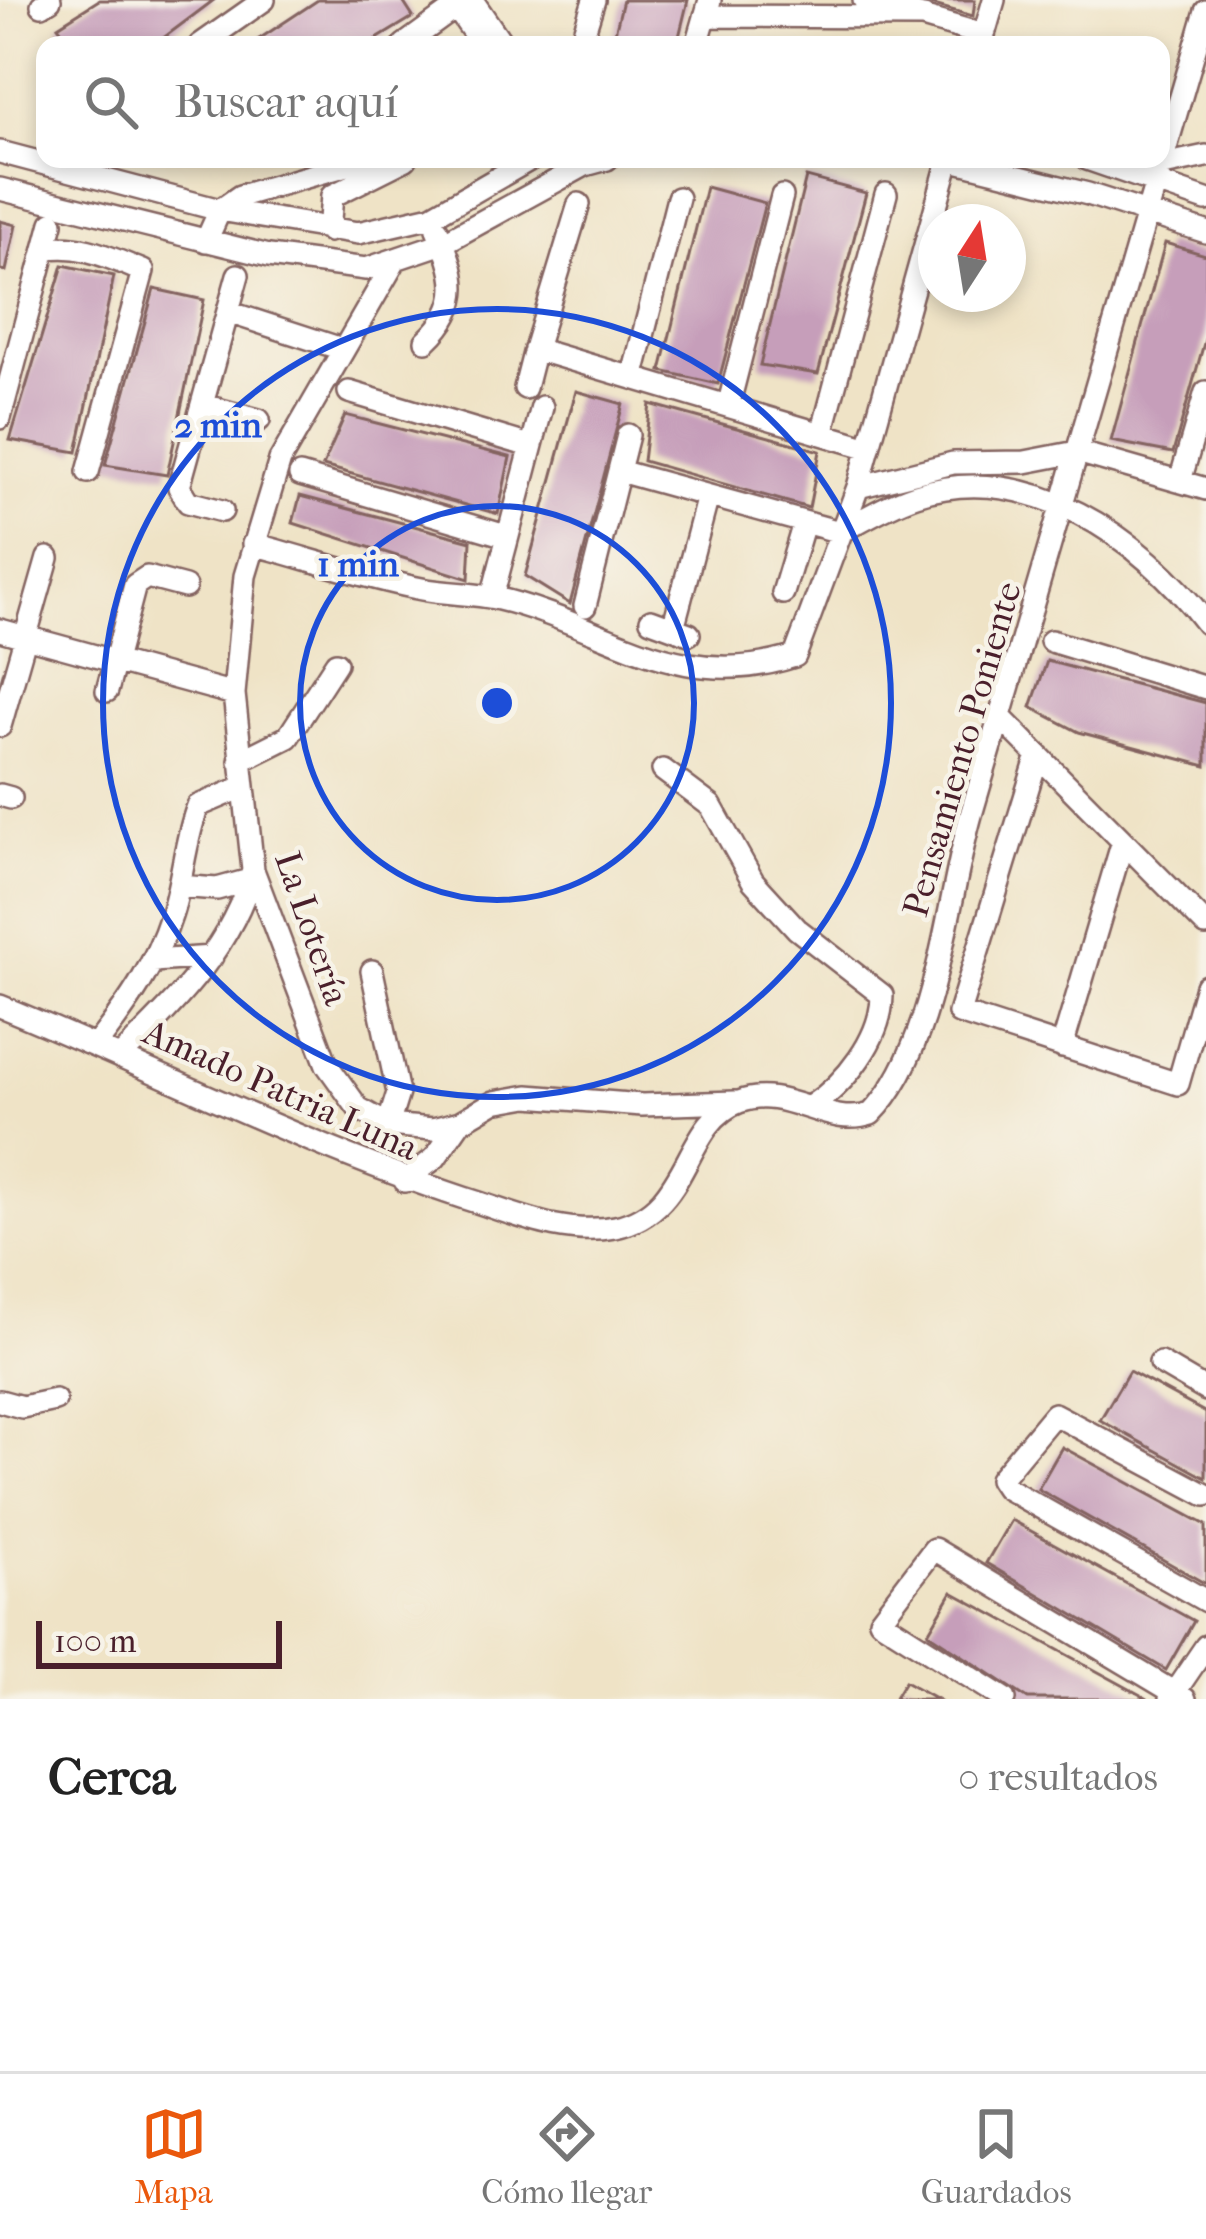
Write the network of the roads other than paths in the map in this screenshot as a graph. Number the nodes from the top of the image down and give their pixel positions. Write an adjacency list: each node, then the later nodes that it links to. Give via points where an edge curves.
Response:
1 (264, 0): 9 (street)
2 (594, 0): 13 (street)
3 (864, 0): 8 (street)
4 (994, 0): 15 (street)
5 (461, 2): 10 (street); 11 (street); 12 (street)
6 (707, 8): 8 (street)
7 (1206, 10): 16 (street, Pensamiento Poniente)
8 (923, 17): 14 (street)
9 (213, 36)
10 (416, 36)
11 (478, 36)
12 (494, 36)
13 (583, 36)
14 (973, 36)
15 (984, 36)
16 (1170, 138)
17 (0, 152): 19 (street)
18 (1206, 155): 29 (street)
19 (36, 161)
20 (61, 168): 36 (street)
21 (338, 168): 36 (street, via 240,196)
22 (388, 168): 41 (street, via 332,196)
23 (515, 168): 38 (street)
24 (584, 168): 44 (street)
25 (947, 168): 67 (street)
26 (983, 168): 37 (street)
27 (1134, 168): 29 (street)
28 (1161, 168): 29 (street, Pensamiento Poniente)
29 (1160, 173): 34 (street); 37 (street, Pensamiento Poniente)
30 (0, 190): 39 (street)
31 (886, 194): 64 (street)
32 (782, 196): 59 (street)
33 (678, 198): 55 (street)
34 (1206, 200)
35 (579, 204): 54 (street)
36 (220, 210): 41 (street); 43 (street)
37 (1149, 212): 42 (street); 68 (street, Pensamiento Poniente)
38 (432, 216): 41 (street, via 358,233); 44 (street)
39 (106, 218): 43 (street); 47 (street)
40 (52, 224): 45 (street)
41 (329, 231)
42 (1206, 232)
43 (206, 241): 48 (street, via 321,266 366,269)
44 (443, 243): 48 (street); 52 (street, via 457,281 442,326)
45 (46, 249): 47 (street); 62 (street)
46 (150, 249): 49 (street)
47 (96, 252): 49 (street)
48 (395, 261): 53 (street, La Lotería)
49 (142, 272): 70 (street)
50 (238, 275): 51 (street)
51 (228, 312): 53 (street); 60 (street)
52 (426, 341)
53 (342, 349): 81 (street, La Lotería, via 288,443)
54 (536, 349): 55 (street); 56 (street)
55 (633, 375): 59 (street)
56 (525, 388)
57 (349, 392): 66 (street)
58 (1206, 392): 72 (street)
59 (729, 404): 64 (street)
60 (202, 405): 63 (street); 77 (street, via 180,496)
61 (542, 407): 66 (street)
62 (0, 418)
63 (259, 420)
64 (823, 430): 67 (street)
65 (628, 435): 69 (street)
66 (530, 446): 80 (street)
67 (869, 448): 73 (street)
68 (1077, 452): 72 (street); 73 (street, via 953,463); 76 (street, Pensamiento Poniente)
69 (619, 471): 75 (street); 88 (street)
70 (88, 472)
71 (300, 476): 80 (street)
72 (1180, 481): 74 (street)
73 (859, 487): 79 (street)
74 (1206, 489)
75 (708, 496): 78 (street); 90 (street)
76 (1062, 506): 79 (street, via 1013,490 956,488 918,494); 83 (street, via 1097,521); 99 (street, Pensamiento Poniente)
77 (222, 511)
78 (804, 523): 79 (street); 86 (street)
79 (840, 532): 87 (street, via 795,656 766,665 665,662)
80 (506, 536): 87 (street)
81 (253, 544): 87 (street, via 422,589); 98 (street, La Lotería)
82 (49, 558): 92 (street)
83 (1172, 582): 85 (street); 89 (street)
84 (184, 587): 94 (street, via 140,579)
85 (1206, 591)
86 (783, 592)
87 (492, 597)
88 (584, 606)
89 (1206, 623)
90 (671, 627)
91 (0, 630): 92 (street)
92 (26, 637): 94 (street); 100 (street)
93 (1051, 641): 96 (street)
94 (114, 662): 97 (street); 98 (street)
95 (335, 663): 102 (street, via 288,737)
96 (1206, 688)
97 (107, 691)
98 (234, 694): 102 (street, La Lotería)
99 (1001, 718): 101 (street); 120 (street, Pensamiento Poniente, via 916,1037 871,1114 838,1118)
100 (0, 726)
101 (1038, 755): 105 (street); 117 (street, via 959,1013)
102 (240, 760): 104 (street, La Lotería)
103 (663, 770): 120 (street, via 711,806 752,881 797,928 882,995 847,1079)
104 (243, 787): 106 (street, La Lotería); 107 (street, via 198,806)
105 (1123, 841): 108 (street); 117 (street)
106 (252, 875): 107 (street, via 217,889); 109 (street); 122 (street, La Lotería, via 327,1065 358,1108)
107 (179, 886): 110 (street)
108 (1206, 925)
109 (212, 958): 110 (street); 115 (street)
110 (153, 962): 113 (street)
111 (372, 971): 122 (street, via 398,1093)
112 (1206, 986): 117 (street, via 1178,1084)
113 (137, 993): 115 (street); 116 (street)
114 (0, 1006): 116 (street, Amado Patria Luna)
115 (150, 1028): 118 (street)
116 (96, 1045): 118 (street, Amado Patria Luna)
117 (1061, 1047)
118 (122, 1055): 123 (street, Amado Patria Luna)
119 (735, 1102): 120 (street, Pensamiento Poniente, via 761,1096); 121 (street, via 528,1096 494,1102); 123 (street, Amado Patria Luna, via 709,1124 678,1186 617,1227 539,1223)
120 (811, 1106)
121 (460, 1122): 122 (street); 123 (street, via 435,1158)
122 (388, 1125)
123 (405, 1181)
124 (1160, 1363): 125 (street)
125 (1206, 1390)
126 (55, 1400): 127 (street, via 22,1407)
127 (0, 1401)
128 (1206, 1496): 129 (street, via 1054,1414 1000,1479)
129 (1206, 1600)
130 (1206, 1646): 131 (street)
131 (1176, 1697): 132 (street, via 934,1549 880,1620)
132 (1005, 1699)

